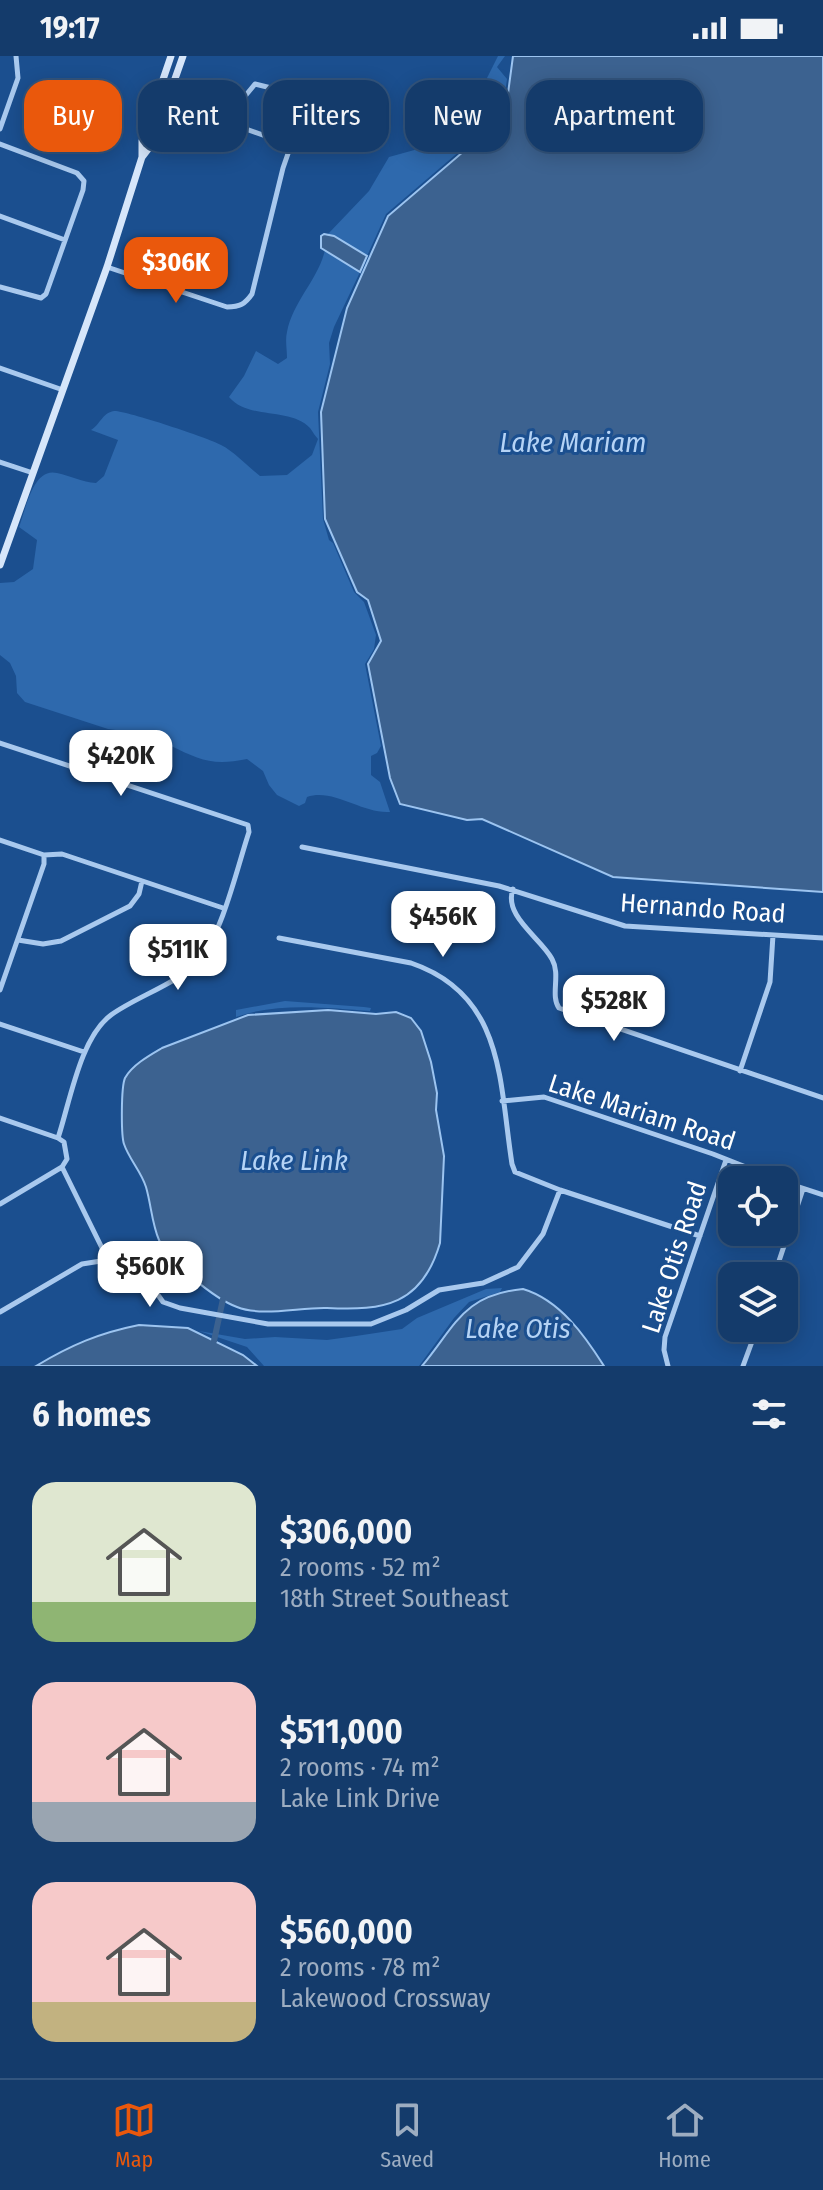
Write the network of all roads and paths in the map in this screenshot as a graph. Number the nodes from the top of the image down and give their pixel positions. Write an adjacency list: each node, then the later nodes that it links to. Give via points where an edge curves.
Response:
1 (16, 56): 7 (street, via 18,78)
2 (171, 56): 11 (main road, via 142,141)
3 (183, 56): 4 (main road)
4 (174, 80)
5 (263, 86): 6 (street, via 255,84)
6 (247, 94)
7 (0, 129)
8 (0, 144): 13 (street, via 77,173 84,181)
9 (146, 152): 11 (main road)
10 (289, 152): 14 (street, via 252,294 243,304 227,307)
11 (142, 157): 14 (main road)
12 (0, 216): 13 (street)
13 (65, 240): 15 (street, via 41,298)
14 (107, 267): 17 (main road)
15 (0, 287)
16 (0, 368): 17 (street)
17 (63, 390): 19 (main road)
18 (0, 462): 19 (street)
19 (33, 473): 20 (main road)
20 (0, 565)
21 (0, 743): 27 (street, via 248,825)
22 (0, 840): 24 (street)
23 (302, 847): 26 (street, Hernando Road)
24 (44, 855): 25 (street, via 62,854); 31 (street)
25 (142, 881): 27 (street); 31 (street, via 130,906 61,941)
26 (513, 889): 28 (street, Hernando Road, via 625,926); 35 (street, via 515,913 552,958 559,1008)
27 (223, 908): 34 (street, via 209,945 193,966 110,1016)
28 (773, 935): 30 (street, Hernando Road); 35 (street, via 770,982)
29 (279, 938): 37 (street, via 411,963 450,981 488,1028)
30 (823, 938)
31 (18, 940): 32 (street)
32 (0, 990)
33 (0, 1024): 34 (street)
34 (84, 1052): 39 (street)
35 (740, 1071): 36 (street)
36 (823, 1098)
37 (502, 1101): 40 (street, Lake Mariam Road, via 544,1097); 45 (street, via 515,1172)
38 (0, 1118): 39 (street)
39 (58, 1138): 42 (street, via 67,1150)
40 (726, 1160): 41 (street, Lake Mariam Road); 48 (street, Lake Otis Road)
41 (742, 1166)
42 (62, 1167): 47 (street); 49 (street, via 102,1248)
43 (798, 1187): 44 (street, Lake Mariam Road)
44 (803, 1189): 46 (street, Lake Mariam Road); 50 (street)
45 (560, 1190): 48 (street); 49 (street, via 543,1234 518,1267 493,1279 439,1290 371,1324 268,1324 168,1305 144,1279)
46 (823, 1195)
47 (0, 1204)
48 (700, 1236): 53 (street, Lake Otis Road, via 665,1337)
49 (101, 1261): 51 (street, via 82,1264)
50 (779, 1262)
51 (0, 1312)
52 (752, 1342): 54 (street)
53 (668, 1366)
54 (743, 1366)

